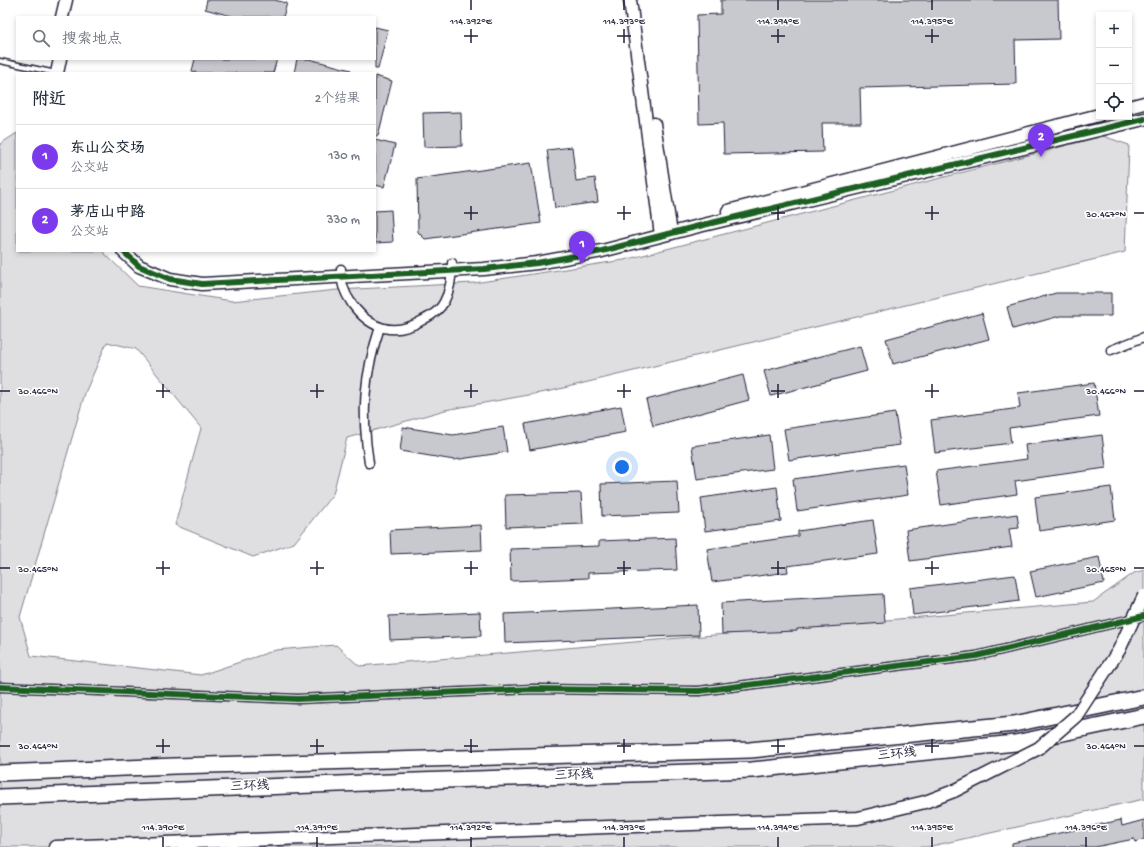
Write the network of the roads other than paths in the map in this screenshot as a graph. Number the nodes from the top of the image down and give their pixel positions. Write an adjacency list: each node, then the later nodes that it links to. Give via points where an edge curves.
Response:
1 (66, 0): 5 (street)
2 (74, 0): 6 (street)
3 (630, 0): 17 (street)
4 (635, 0): 17 (street)
5 (62, 16)
6 (70, 16)
7 (52, 60): 11 (street)
8 (60, 60): 12 (street)
9 (0, 61): 10 (lane)
10 (49, 72)
11 (53, 72)
12 (54, 72)
13 (1144, 103): 14 (street)
14 (1132, 106)
15 (1096, 116): 17 (street)
16 (1144, 119): 17 (street)
17 (665, 230): 20 (street, via 536,256)
18 (124, 252): 21 (street, via 139,266 170,279 202,284)
19 (136, 252): 21 (street, via 144,259 172,272 202,276)
20 (452, 267): 21 (street); 22 (street, via 444,303 432,315 404,329)
21 (341, 273): 22 (street, via 347,296 358,312 370,323)
22 (380, 327): 25 (street, via 365,390 365,435)
23 (1144, 337): 24 (street)
24 (1111, 350)
25 (369, 463)
26 (1144, 596): 41 (street, bridge, via 1119,650 1076,716 1039,748 954,791 925,802 858,818)
27 (1144, 616): 29 (street, via 976,656 699,691 534,689 297,699)
28 (1144, 686): 32 (highway)
29 (0, 687)
30 (1144, 697): 32 (highway, 三环线)
31 (1144, 716): 34 (highway, 三环线)
32 (1014, 724): 36 (highway, 三环线, via 750,750)
33 (1144, 726): 34 (highway)
34 (1015, 743): 38 (highway, 三环线, via 752,770)
35 (0, 765): 36 (highway)
36 (175, 766): 37 (highway, 三环线)
37 (0, 773)
38 (416, 781): 39 (highway, 三环线); 40 (highway, via 367,792)
39 (0, 797)
40 (0, 806)
41 (55, 847)

